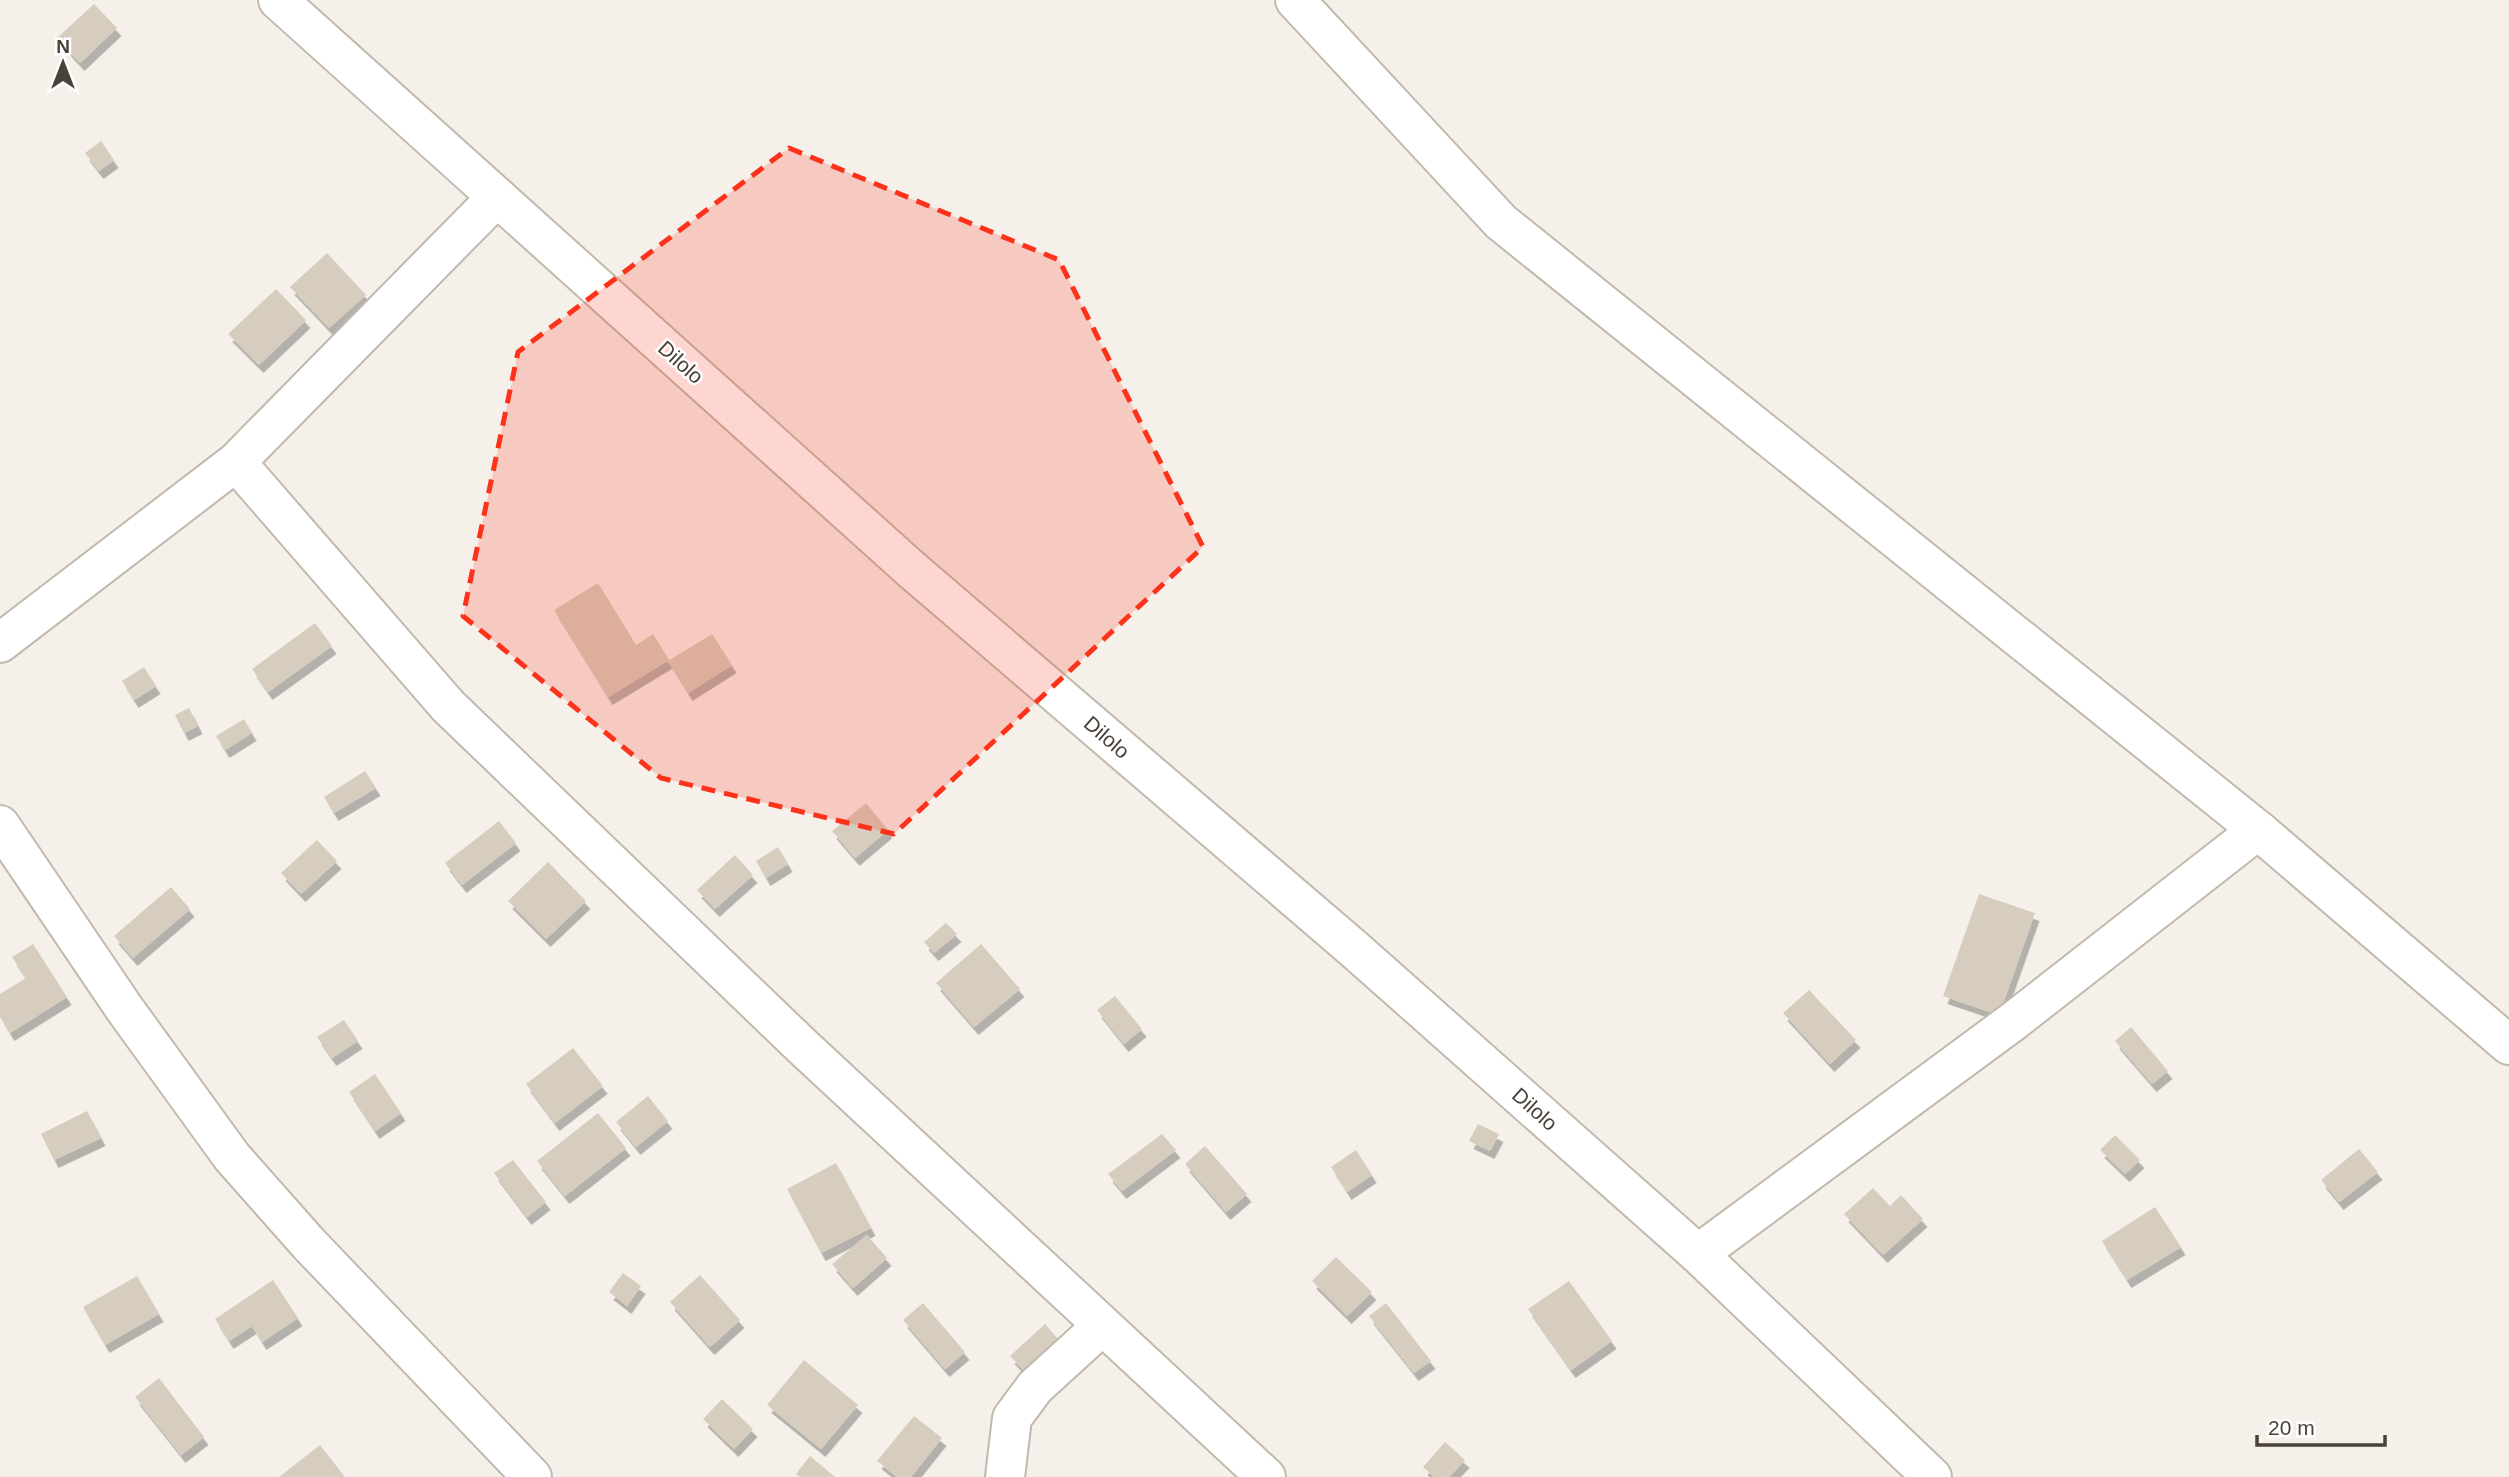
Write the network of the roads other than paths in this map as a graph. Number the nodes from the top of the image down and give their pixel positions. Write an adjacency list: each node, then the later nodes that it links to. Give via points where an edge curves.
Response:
1 (278, 0): 3 (street, Dilolo)
2 (1295, 0): 7 (street, via 1501,222)
3 (497, 197): 4 (street); 9 (street, Dilolo, via 912,570 1354,949)
4 (236, 462): 5 (street); 10 (street, via 448,706)
5 (0, 643)
6 (0, 825): 11 (street, via 232,1157 309,1244)
7 (2258, 830): 8 (street); 9 (street, via 2015,1020)
8 (2509, 1045)
9 (1698, 1254): 14 (street, Dilolo)
10 (1102, 1326): 12 (street, via 1035,1387 1012,1418); 13 (street)
11 (533, 1477)
12 (1005, 1477)
13 (1266, 1477)
14 (1932, 1477)

